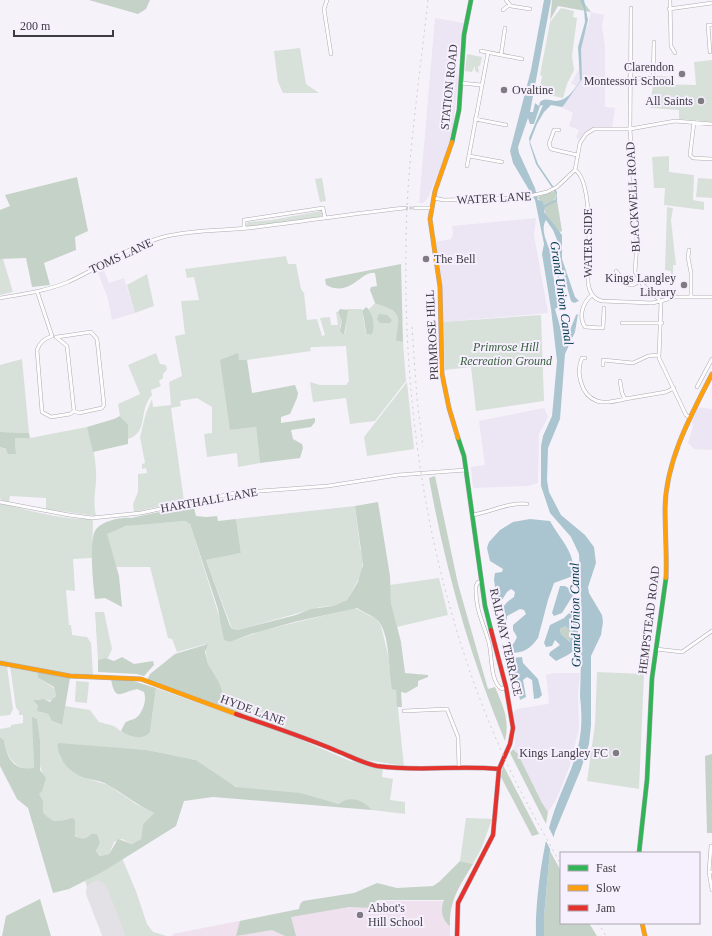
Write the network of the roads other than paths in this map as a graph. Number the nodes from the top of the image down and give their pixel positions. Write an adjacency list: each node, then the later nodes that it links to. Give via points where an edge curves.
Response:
1 (327, 0): 18 (street, via 324,9)
2 (471, 0): 24 (street, STATION ROAD, via 463,46)
3 (506, 0): 6 (street)
4 (670, 0): 9 (street)
5 (712, 3): 9 (street)
6 (509, 5): 8 (street); 10 (street)
7 (631, 8): 21 (street, BLACKWELL ROAD)
8 (530, 9)
9 (670, 9): 17 (street, via 671,46)
10 (503, 10)
11 (712, 25): 15 (street, via 708,25)
12 (505, 28): 19 (street)
13 (654, 42): 22 (street)
14 (481, 51): 16 (street)
15 (710, 52)
16 (488, 53): 19 (street); 25 (street)
17 (675, 53)
18 (331, 54)
19 (501, 55): 20 (street)
20 (522, 59)
21 (630, 78): 22 (street); 30 (street, BLACKWELL ROAD)
22 (653, 79): 23 (street)
23 (673, 79)
24 (461, 83): 25 (street); 38 (street, STATION ROAD, via 453,139)
25 (481, 86): 26 (street)
26 (475, 119): 29 (street); 33 (street)
27 (694, 122): 28 (street); 30 (street, via 675,121); 34 (street, via 690,156)
28 (712, 124)
29 (506, 125)
30 (630, 129): 32 (street, via 598,128 590,131 583,138); 46 (street, BLACKWELL ROAD, via 637,243 635,272)
31 (559, 130): 32 (street, via 554,128 549,144 551,149)
32 (577, 155): 37 (street)
33 (469, 156): 35 (street); 36 (street)
34 (712, 159)
35 (502, 162)
36 (467, 166)
37 (575, 170): 38 (street, WATER LANE, via 555,188 531,197 444,200); 48 (street, WATER SIDE, via 582,177 588,203 588,282)
38 (434, 198): 41 (street, PRIMROSE HILL)
39 (405, 208): 42 (street, TOMS LANE)
40 (415, 208): 41 (street)
41 (431, 208): 75 (street, PRIMROSE HILL, via 440,298 442,374)
42 (325, 218): 43 (street, TOMS LANE); 43 (street, via 323,208 244,220)
43 (244, 229): 47 (street, TOMS LANE, via 166,236 68,282)
44 (689, 250): 51 (street)
45 (616, 272): 46 (street, via 626,284 633,285)
46 (640, 281): 52 (street)
47 (37, 291): 50 (street, TOMS LANE); 57 (street)
48 (592, 295): 52 (street, via 602,302); 53 (street, via 584,303 583,324 587,328 603,329)
49 (712, 297): 51 (street)
50 (0, 298)
51 (691, 298): 52 (street, via 674,297)
52 (661, 301): 55 (street)
53 (604, 308)
54 (622, 323): 55 (street)
55 (662, 323): 60 (street)
56 (69, 335): 58 (street); 59 (street); 73 (street, via 91,332 97,339 104,405 102,408 79,413)
57 (52, 336): 58 (street); 73 (street, via 39,344 37,357 42,412 53,417)
58 (57, 337): 59 (street)
59 (66, 344): 73 (street)
60 (658, 355): 64 (street, via 648,356 633,363); 71 (street)
61 (604, 356): 64 (street)
62 (582, 358): 72 (street, via 580,378 591,397 600,402)
63 (712, 359): 66 (street)
64 (604, 360): 65 (street)
65 (603, 365)
66 (708, 366): 67 (street); 70 (street)
67 (712, 369)
68 (712, 374): 74 (street, HEMPSTEAD ROAD)
69 (620, 382): 72 (street)
70 (697, 387)
71 (674, 388): 72 (street, via 666,392); 74 (street)
72 (625, 399)
73 (74, 411)
74 (689, 418): 81 (street, HEMPSTEAD ROAD, via 668,484 665,507 666,587)
75 (466, 470): 76 (street, HARTHALL LANE, via 398,475 328,486 235,493 141,513 97,517 69,516); 78 (street, RAILWAY TERRACE)
76 (0, 502)
77 (527, 504): 78 (street, via 518,503)
78 (472, 515): 79 (street, RAILWAY TERRACE)
79 (481, 582): 83 (street, RAILWAY TERRACE); 83 (street, via 476,586 479,616 489,643 496,682 502,689)
80 (712, 630): 81 (street, via 682,652)
81 (656, 649): 88 (street, HEMPSTEAD ROAD, via 650,695 647,780)
82 (0, 663): 85 (street, HYDE LANE, via 70,676 141,680 338,751 362,763 403,768)
83 (506, 687): 86 (street, RAILWAY TERRACE, via 513,728 510,744)
84 (404, 711): 85 (street, via 448,709 458,737)
85 (458, 767): 86 (street, HYDE LANE)
86 (499, 768): 92 (street, RAILWAY TERRACE, via 493,835 458,903)
87 (711, 846): 89 (street)
88 (639, 852)
89 (711, 872): 90 (street)
90 (712, 890)
91 (642, 924): 93 (street)
92 (457, 936)
93 (645, 936)

